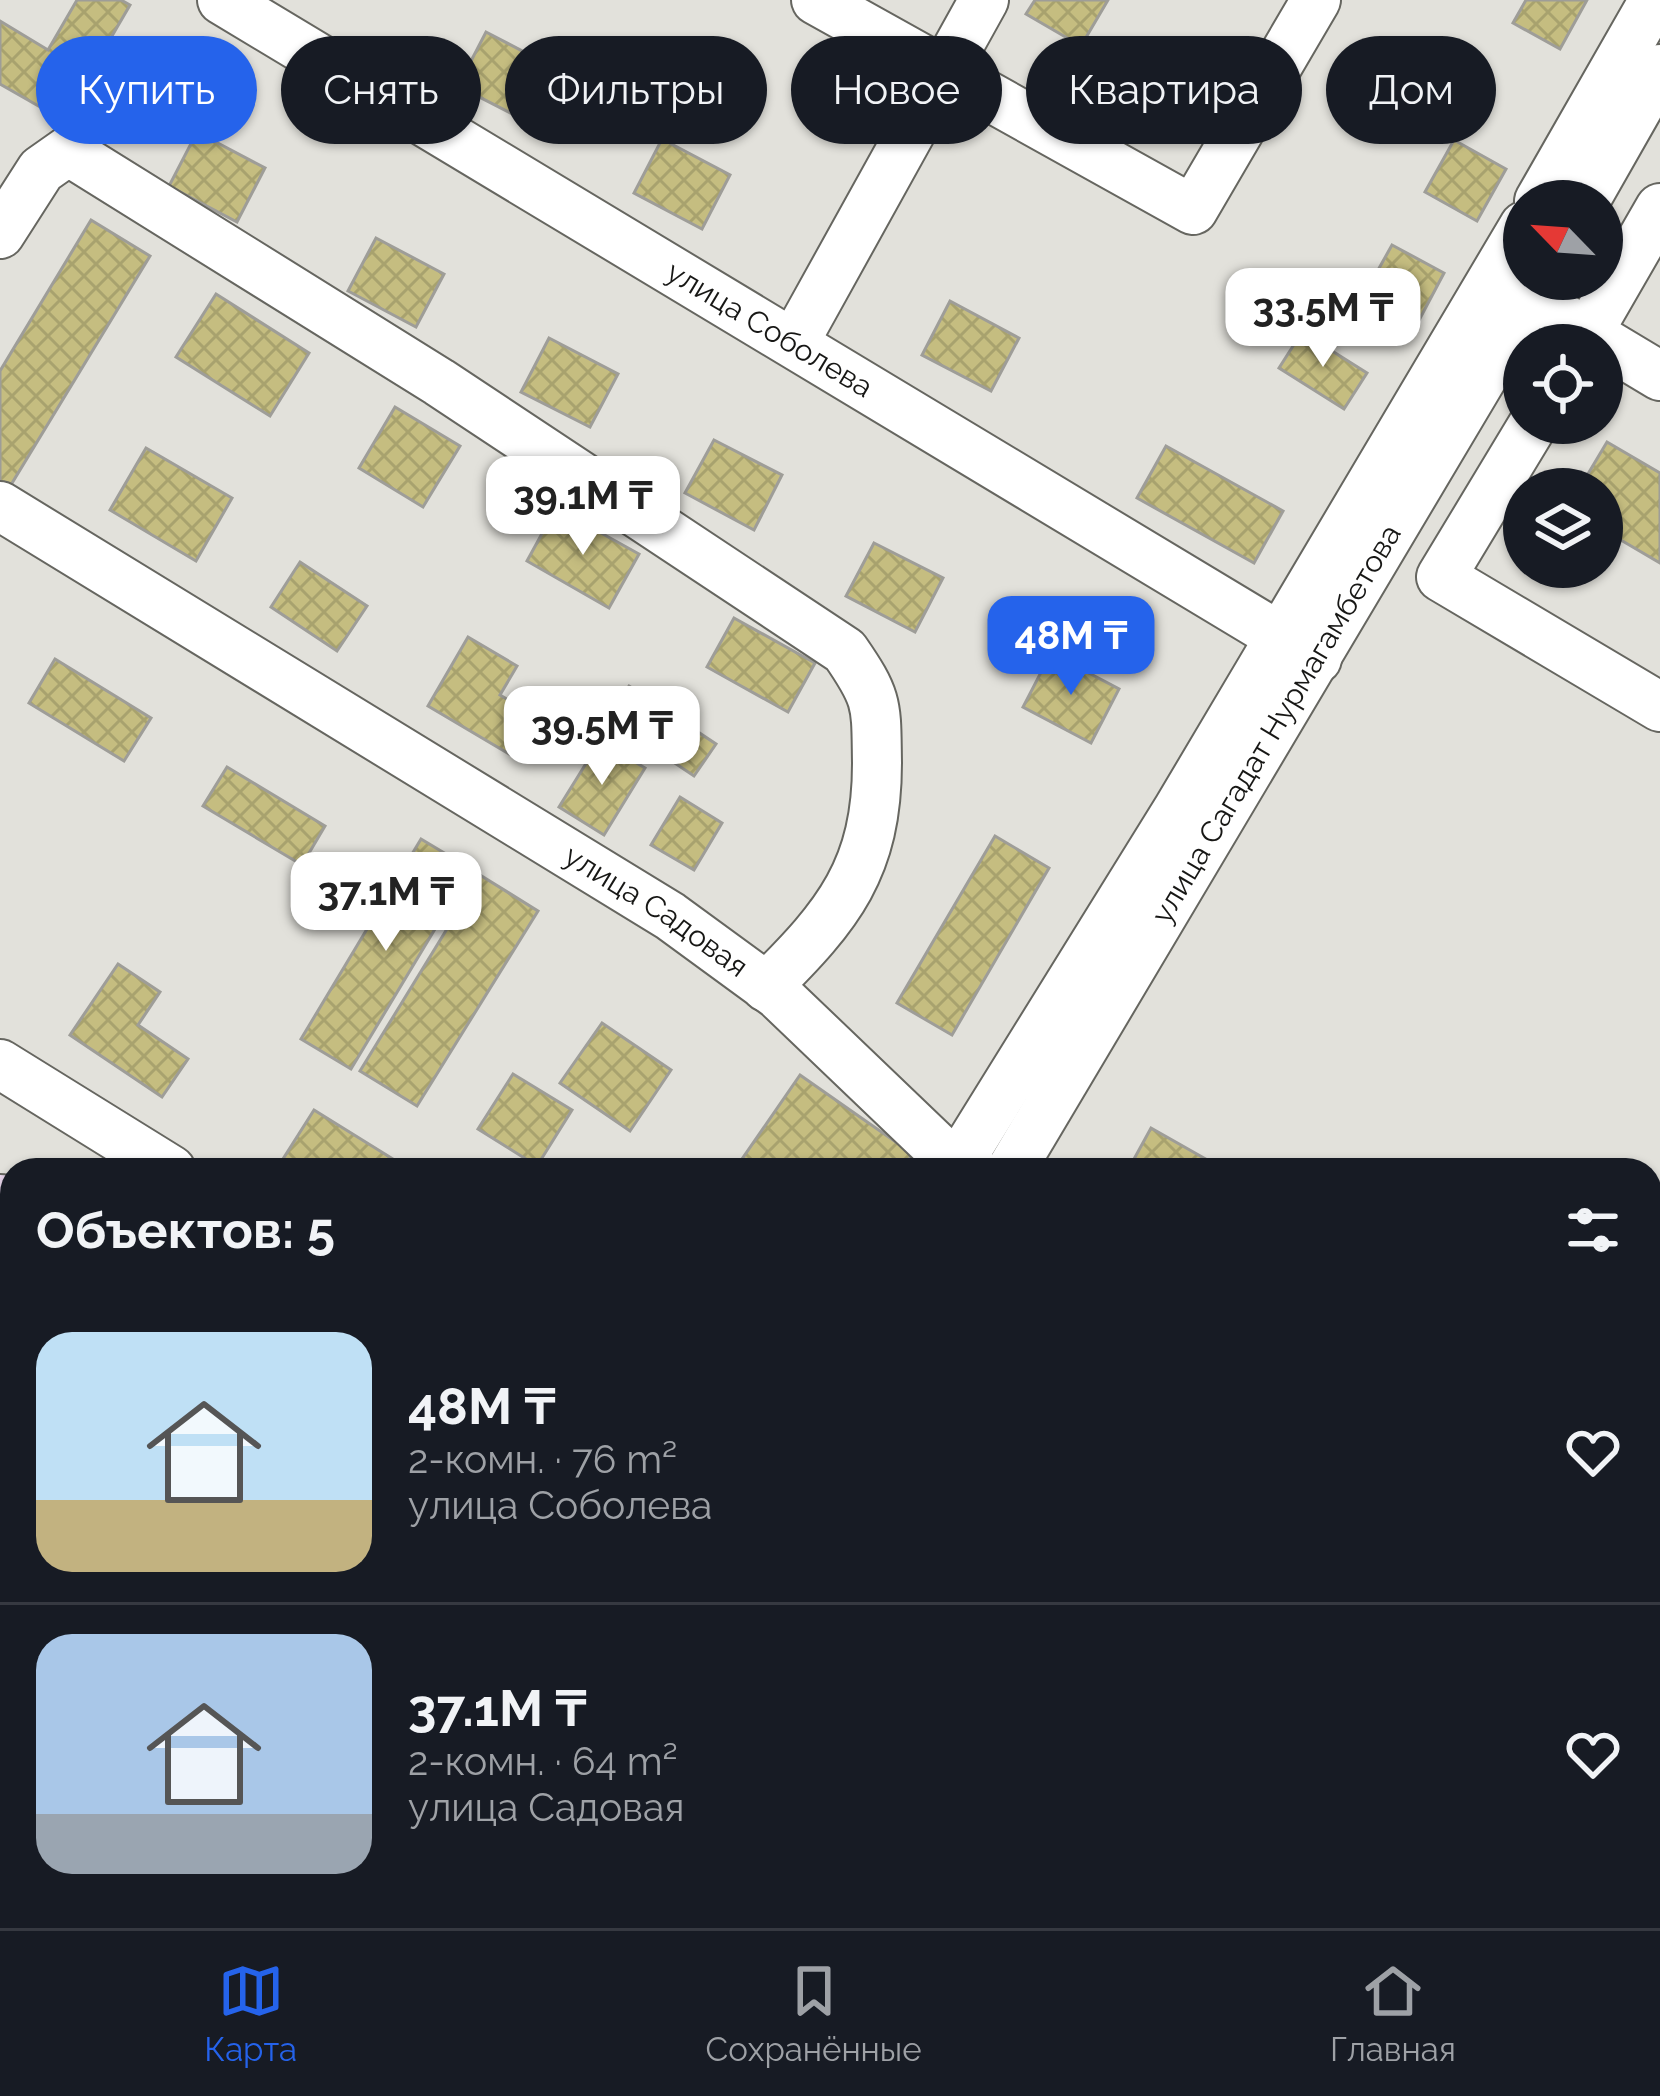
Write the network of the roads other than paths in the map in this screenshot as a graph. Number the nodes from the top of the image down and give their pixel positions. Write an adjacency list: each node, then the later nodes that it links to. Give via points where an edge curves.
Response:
1 (222, 0): 20 (street, улица Соболева)
2 (816, 0): 6 (street)
3 (984, 0): 7 (street)
4 (1316, 0): 9 (street, via 1193,210)
5 (1654, 0): 11 (street)
6 (882, 36)
7 (963, 36)
8 (1660, 70): 12 (street)
9 (1002, 103)
10 (903, 144): 20 (street)
11 (1551, 180)
12 (1598, 180)
13 (1660, 208): 19 (street)
14 (0, 235): 27 (street, via 41,170 68,151 439,382 845,651 876,695 879,802 862,867 819,935)
15 (1503, 265): 25 (street)
16 (1528, 300): 25 (street, улица Сагадат Нурмагамбетова)
17 (1548, 300): 18 (street)
18 (1569, 324)
19 (1594, 324)
20 (795, 341): 25 (street, улица Соболева)
21 (1623, 359): 22 (street)
22 (1660, 376)
23 (1521, 444): 26 (street, via 1441,577)
24 (0, 506): 27 (street, улица Садовая, via 670,916)
25 (1298, 648): 31 (street); 32 (street, улица Сагадат Нурмагамбетова)
26 (1660, 707)
27 (766, 987): 30 (street, улица Садовая)
28 (0, 1064): 29 (street)
29 (152, 1158)
30 (950, 1158)
31 (968, 1158)
32 (1018, 1158)

